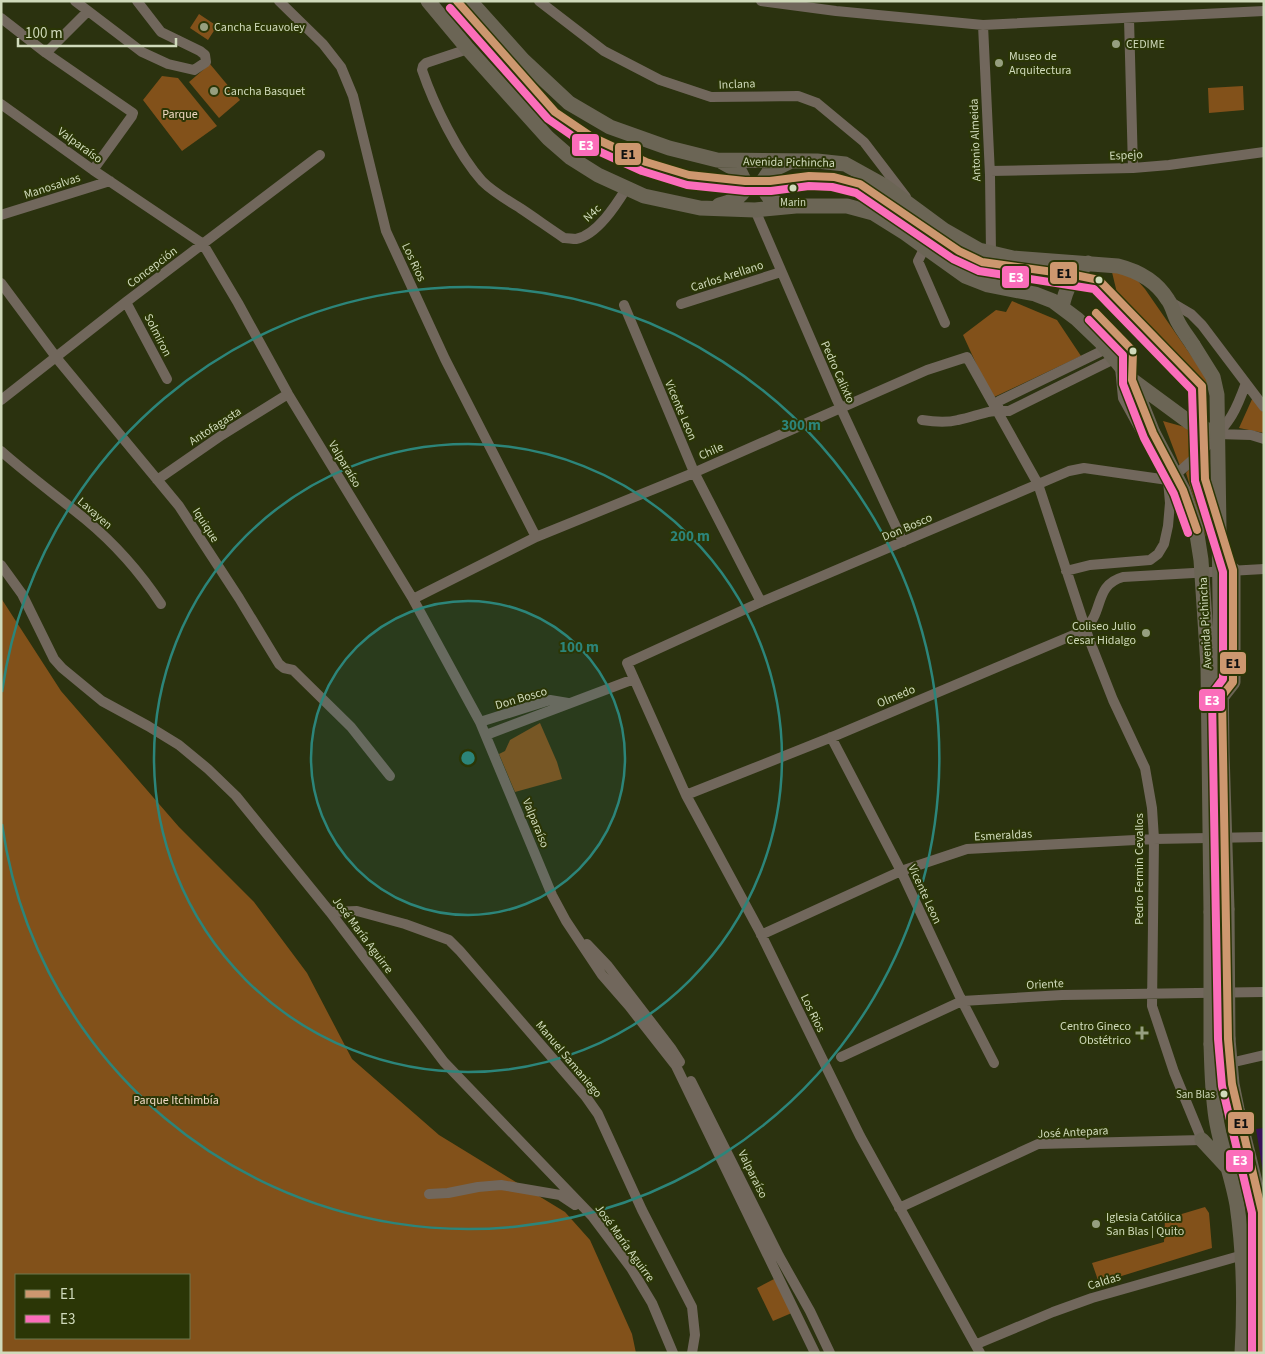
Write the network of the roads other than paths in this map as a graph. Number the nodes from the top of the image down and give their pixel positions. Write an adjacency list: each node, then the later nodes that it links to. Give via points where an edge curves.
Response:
1 (75, 1): 9 (street)
2 (137, 1): 9 (street, via 161,32 200,51 206,62 194,70 168,64 142,52)
3 (279, 1): 61 (street, Los Rios, via 341,66 353,96 386,230 445,359)
4 (428, 1): 14 (main road, Avenida Pichincha)
5 (470, 1): 19 (main road, Avenida Pichincha, via 523,60 569,103 610,127 669,148)
6 (539, 1): 28 (street, Inclana, via 604,51 660,80 710,97 798,96 816,103 864,142)
7 (761, 1): 8 (street)
8 (835, 6): 13 (street)
9 (88, 11): 15 (street)
10 (1264, 11): 12 (street)
11 (1, 18): 15 (street)
12 (1129, 19): 13 (street); 21 (street)
13 (983, 26): 23 (street, Antonio Almeida)
14 (468, 49): 25 (main road, Avenida Pichincha, via 548,138 571,158); 25 (street, N4c, via 426,64 422,70 434,101 483,182 564,238 578,239 610,214)
15 (46, 53): 22 (street, Manosalvas, via 133,113)
16 (1, 104): 22 (street, Valparaíso)
17 (1264, 152): 21 (street, Espejo)
18 (320, 155): 31 (street, Concepción)
19 (717, 160): 20 (main road, Avenida Pichincha); 27 (main road, via 740,172 747,186 735,201)
20 (795, 160): 26 (main road, via 777,167 763,180 765,193 771,200 779,205); 28 (main road, Avenida Pichincha, via 845,164 883,185)
21 (1133, 168): 23 (street, Espejo)
22 (93, 170): 24 (street, Valparaíso)
23 (990, 171): 33 (street, Antonio Almeida)
24 (110, 181): 30 (street, Manosalvas); 31 (street, Valparaíso)
25 (626, 189): 27 (main road, Avenida Pichincha)
26 (796, 206): 29 (main road, Avenida Pichincha); 32 (main road, Avenida Pichincha, via 862,209)
27 (700, 208): 29 (main road, Avenida Pichincha)
28 (914, 208): 33 (main road, Avenida Pichincha, via 969,245)
29 (755, 210): 35 (street, Pedro Calixto)
30 (1, 215)
31 (203, 244): 38 (street, Concepción); 48 (street, Valparaíso)
32 (925, 247): 41 (main road, Avenida Pichincha, via 965,276 988,285 1035,294); 42 (street, via 918,261)
33 (991, 253): 34 (main road, Avenida Pichincha, via 1013,258)
34 (1088, 263): 37 (main road, Avenida Pichincha, via 1138,272); 41 (main road, via 1069,282)
35 (781, 272): 39 (street, Carlos Arellano); 50 (street, Pedro Calixto)
36 (1, 283): 43 (street, Iquique)
37 (1169, 301): 47 (street, via 1191,314); 73 (main road, Avenida Pichincha, bridge, via 1178,323 1213,377 1217,395)
38 (126, 302): 43 (street, Concepción); 45 (street, Solmiron)
39 (681, 304)
40 (624, 305): 57 (street, Vicente Leon)
41 (1062, 307): 44 (main road, Avenida Pichincha, via 1078,319)
42 (945, 323)
43 (56, 357): 49 (street, Concepción); 58 (street, Iquique)
44 (1114, 358): 46 (main road, Avenida Pichincha); 52 (street, via 1009,411); 59 (street, via 1123,398)
45 (167, 379)
46 (1132, 380): 54 (main road, via 1189,422); 73 (main road, Avenida Pichincha, bridge, via 1153,433 1183,490 1196,528)
47 (1246, 382): 51 (street); 54 (street, via 1231,416)
48 (288, 394): 58 (street, Antofagasta); 67 (street, Valparaíso)
49 (1, 400)
50 (840, 407): 52 (street, Chile, via 927,370 967,357); 57 (street, Chile); 62 (street, Pedro Calixto)
51 (1264, 407)
52 (997, 410): 53 (street, via 959,420); 60 (street, Pedro Fermin Cevallos)
53 (922, 420)
54 (1217, 434): 55 (street, via 1251,435); 59 (street)
55 (1264, 439)
56 (1, 451): 70 (street, Lavayen, via 86,520 124,556)
57 (694, 472): 61 (street, Chile); 68 (street, Vicente Leon)
58 (157, 480): 80 (street, Iquique, via 179,506 280,664 293,670 351,727)
59 (1168, 480): 60 (street, Don Bosco, via 1084,468); 66 (street, via 1168,526 1158,554 1150,560 1090,565)
60 (1038, 484): 62 (street, Don Bosco); 66 (street, Pedro Fermin Cevallos)
61 (536, 537): 67 (street, Chile)
62 (902, 542): 68 (street, Don Bosco)
63 (1, 565): 86 (street, José María Aguirre, via 22,594 54,659 62,668 102,701 179,745 208,769 236,796)
64 (1264, 569): 65 (street)
65 (1233, 570): 69 (street, via 1123,576 1108,584); 75 (main road, via 1233,682)
66 (1066, 571): 71 (street, Pedro Fermin Cevallos)
67 (413, 599): 77 (street, Valparaíso)
68 (761, 602): 74 (street, Don Bosco, via 627,663)
69 (1100, 602): 71 (street, via 1088,610); 72 (street)
70 (161, 604)
71 (1078, 608): 72 (street, Pedro Fermin Cevallos)
72 (1085, 629): 79 (street, Olmedo); 84 (street, Pedro Fermin Cevallos, via 1113,700 1146,768)
73 (1215, 665): 75 (main road, Avenida Pichincha); 83 (main road, Avenida Pichincha)
74 (634, 679): 76 (street, Don Bosco); 81 (street, Los Rios)
75 (1222, 696): 83 (main road, Avenida Pichincha)
76 (569, 703): 77 (street, Don Bosco, via 550,700); 78 (street, Don Bosco)
77 (480, 722): 78 (street, Valparaíso)
78 (486, 735): 87 (street, Valparaíso)
79 (830, 737): 81 (street, Olmedo); 85 (street, Vicente Leon)
80 (390, 776)
81 (686, 795): 88 (street, Los Rios)
82 (1264, 837): 83 (street, Esmeraldas)
83 (1217, 838): 84 (street, Esmeraldas); 95 (main road, Avenida Pichincha, bridge, via 1227,909); 97 (main road, Avenida Pichincha, bridge, via 1211,912 1213,1102)
84 (1154, 839): 85 (street, Esmeraldas, via 967,849); 90 (street, Pedro Fermin Cevallos)
85 (901, 871): 88 (street, Esmeraldas); 91 (street, Vicente Leon)
86 (330, 912): 102 (street, José María Aguirre, via 444,1062); 108 (street, Manuel Samaniego, via 357,911 449,940 586,1097 598,1114 692,1307 695,1335)
87 (566, 922): 109 (street, Valparaíso, via 602,975 676,1066); 110 (street, Valparaíso, via 608,966 682,1064)
88 (761, 935): 100 (street, Los Rios)
89 (1264, 992): 90 (street, Oriente)
90 (1152, 994): 91 (street, Oriente); 96 (street, Pedro Fermin Cevallos, via 1152,1006 1174,1072)
91 (962, 1001): 93 (street, Oriente); 94 (street, Vicente Leon)
92 (1264, 1055): 95 (street)
93 (841, 1057)
94 (994, 1063)
95 (1230, 1063): 99 (main road, Avenida Pichincha, via 1237,1108)
96 (1202, 1140): 97 (main road); 100 (street, José Antepara, via 1038,1144)
97 (1228, 1168): 103 (main road, Avenida Pichincha)
98 (429, 1194): 102 (street, via 501,1185 560,1194)
99 (1259, 1198)
100 (899, 1208): 106 (street, Los Rios)
101 (1264, 1215): 103 (street)
102 (592, 1216): 107 (street, José María Aguirre, via 631,1268 652,1303)
103 (1243, 1255): 105 (main road, Avenida Pichincha); 106 (street, Caldas, via 1098,1296 1053,1312)
104 (1262, 1322): 111 (main road)
105 (1242, 1348)
106 (978, 1349)
107 (674, 1353)
108 (692, 1353)
109 (815, 1353)
110 (830, 1353)
111 (1262, 1353)

